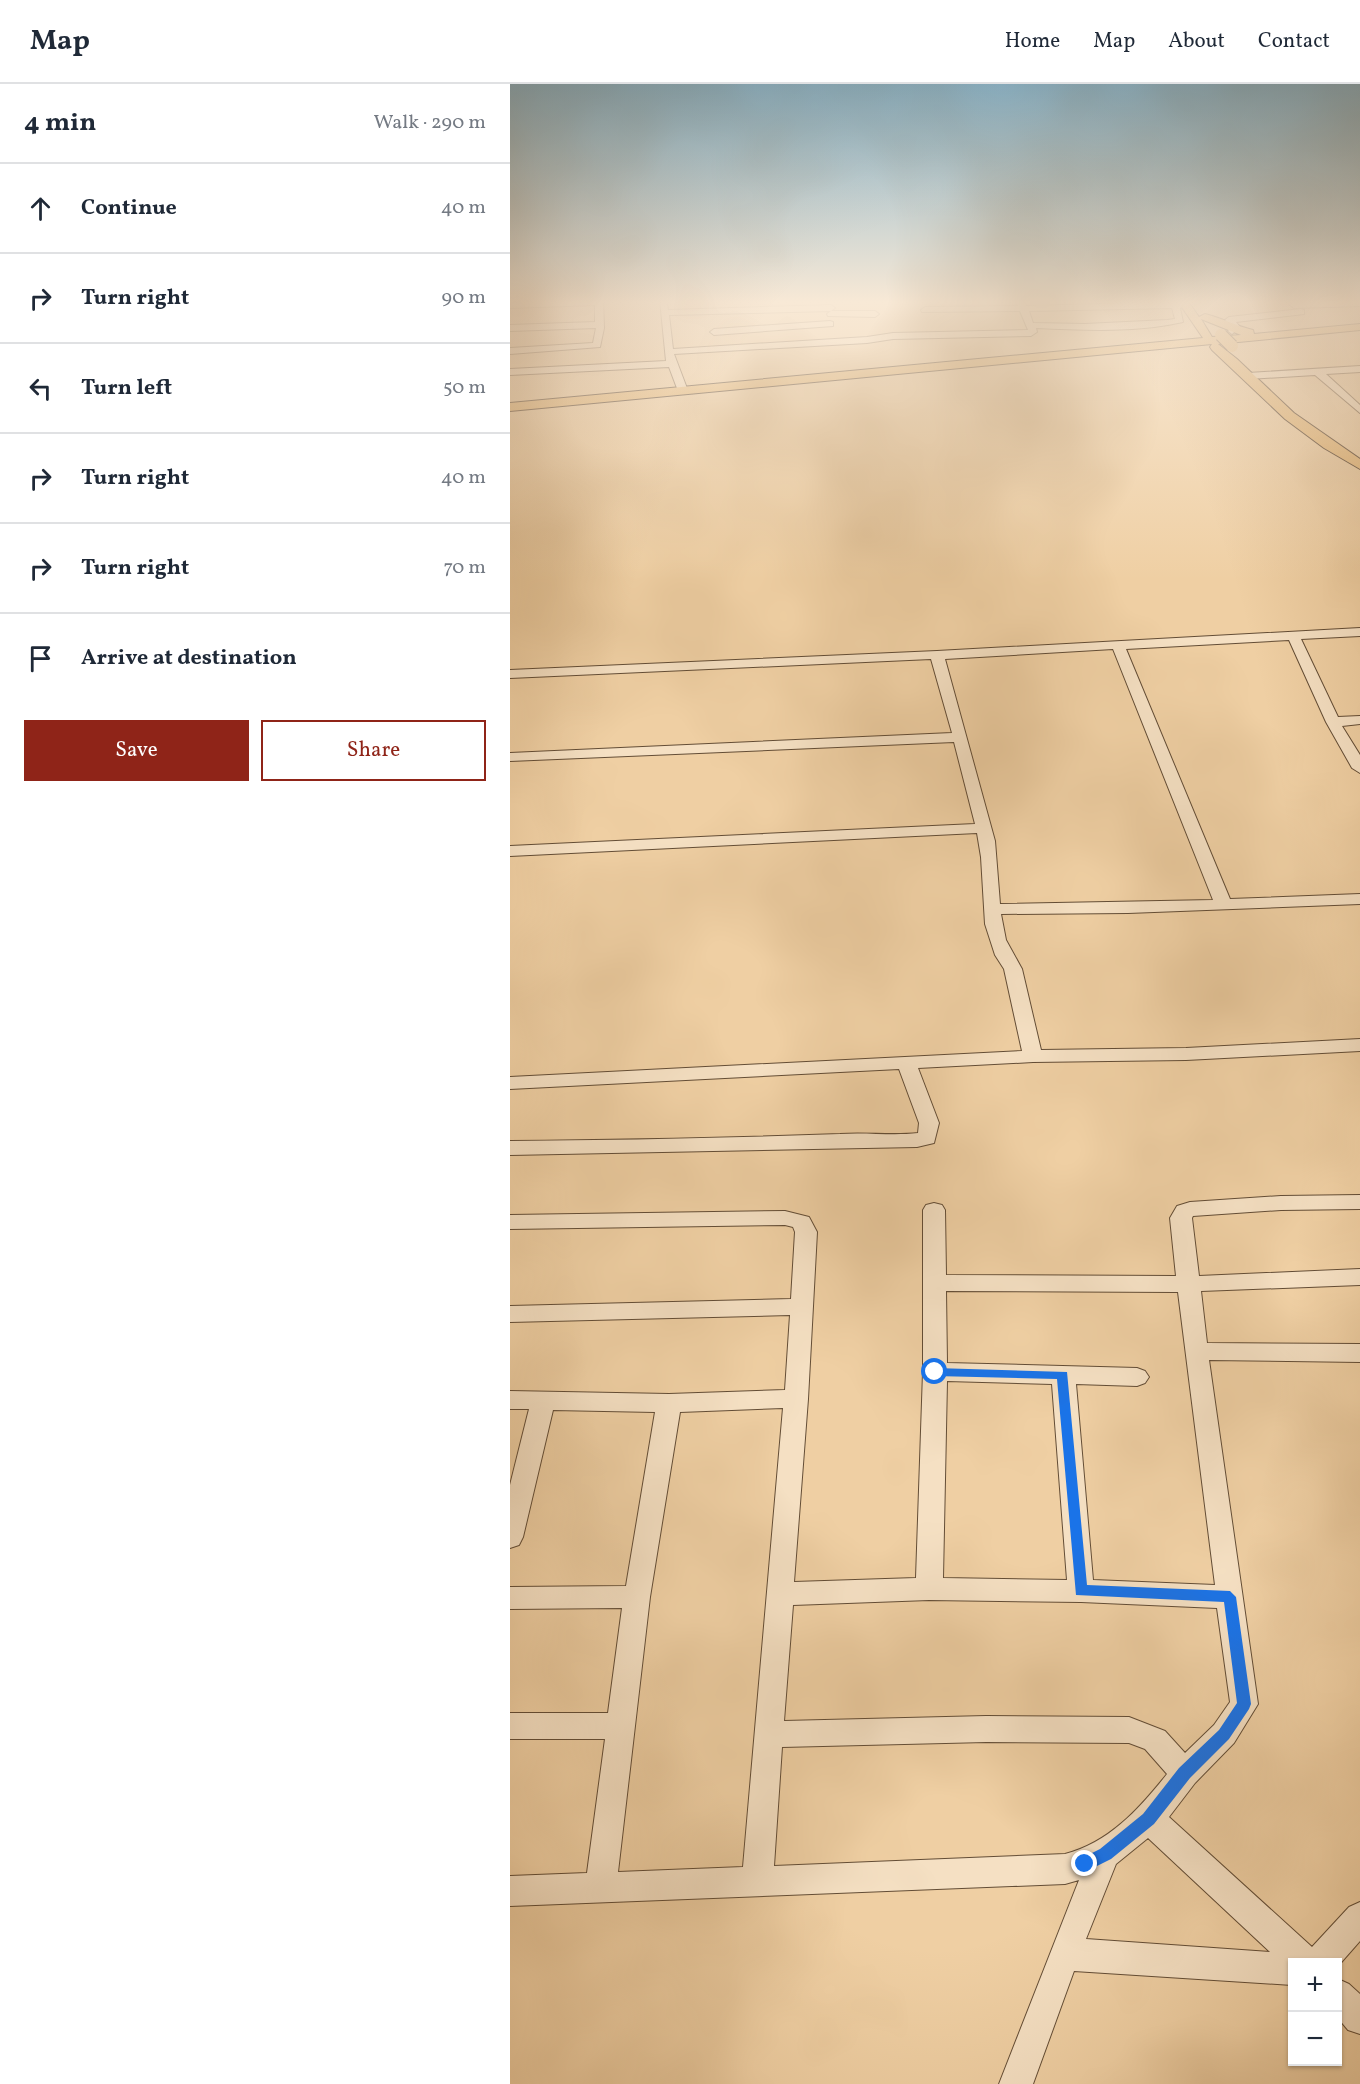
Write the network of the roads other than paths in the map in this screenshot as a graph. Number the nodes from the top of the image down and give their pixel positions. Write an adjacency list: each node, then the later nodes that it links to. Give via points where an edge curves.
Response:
1 (611, 393): 6 (main road)
2 (633, 393): 7 (main road)
3 (1270, 393): 10 (main road, via 1307,430)
4 (1272, 393): 9 (main road, via 1315,430)
5 (1342, 393): 8 (street)
6 (510, 401)
7 (510, 407)
8 (1360, 410)
9 (1360, 459)
10 (1360, 465)
11 (1360, 632): 12 (street)
12 (1293, 635): 13 (street); 17 (street)
13 (1118, 645): 14 (street); 24 (street)
14 (938, 655): 15 (street); 18 (street)
15 (510, 674)
16 (1360, 720): 17 (street)
17 (1333, 722): 20 (street)
18 (959, 737): 19 (street); 21 (street)
19 (510, 757)
20 (1360, 768)
21 (983, 828): 22 (street); 25 (street)
22 (510, 851)
23 (1360, 899): 24 (street)
24 (1224, 905): 25 (street)
25 (993, 909): 27 (street, via 998,943 1013,969)
26 (1360, 1046): 27 (street)
27 (1034, 1056): 28 (street)
28 (906, 1062): 29 (street); 30 (street, via 929,1123 927,1138)
29 (510, 1083)
30 (510, 1148)
31 (1360, 1202): 36 (street, via 1281,1203 1185,1211 1181,1218)
32 (934, 1210): 35 (street)
33 (510, 1222): 37 (street, via 785,1218 801,1222 807,1232)
34 (1360, 1277): 36 (street)
35 (935, 1283): 36 (street); 41 (street)
36 (1189, 1284): 39 (street)
37 (802, 1307): 38 (street); 44 (street)
38 (510, 1314)
39 (1196, 1352): 40 (street); 53 (street)
40 (1360, 1353)
41 (935, 1372): 42 (street); 49 (street)
42 (1062, 1375): 43 (street); 50 (street)
43 (1137, 1377)
44 (796, 1399): 47 (street); 51 (street)
45 (510, 1400): 46 (street)
46 (543, 1400): 47 (street); 48 (street)
47 (669, 1402): 52 (street)
48 (510, 1537)
49 (929, 1589): 50 (street); 51 (street)
50 (1081, 1591): 53 (street)
51 (779, 1594): 57 (street)
52 (637, 1597): 54 (street); 56 (street)
53 (1230, 1597): 58 (street, via 1244,1704 1224,1734)
54 (510, 1598)
55 (510, 1726): 56 (street)
56 (618, 1726): 62 (street)
57 (769, 1734): 58 (street, via 1129,1730 1155,1740); 61 (street)
58 (1185, 1773): 59 (street)
59 (1149, 1819): 60 (street); 66 (street)
60 (1105, 1854): 61 (street, via 1065,1869); 65 (street)
61 (757, 1881): 62 (street)
62 (600, 1889): 63 (street)
63 (510, 1891)
64 (1360, 1918): 67 (street)
65 (1064, 1954): 68 (street); 71 (street)
66 (1301, 1958)
67 (1324, 1958)
68 (1288, 1969)
69 (1342, 1999): 70 (street)
70 (1360, 2018)
71 (1016, 2084)

